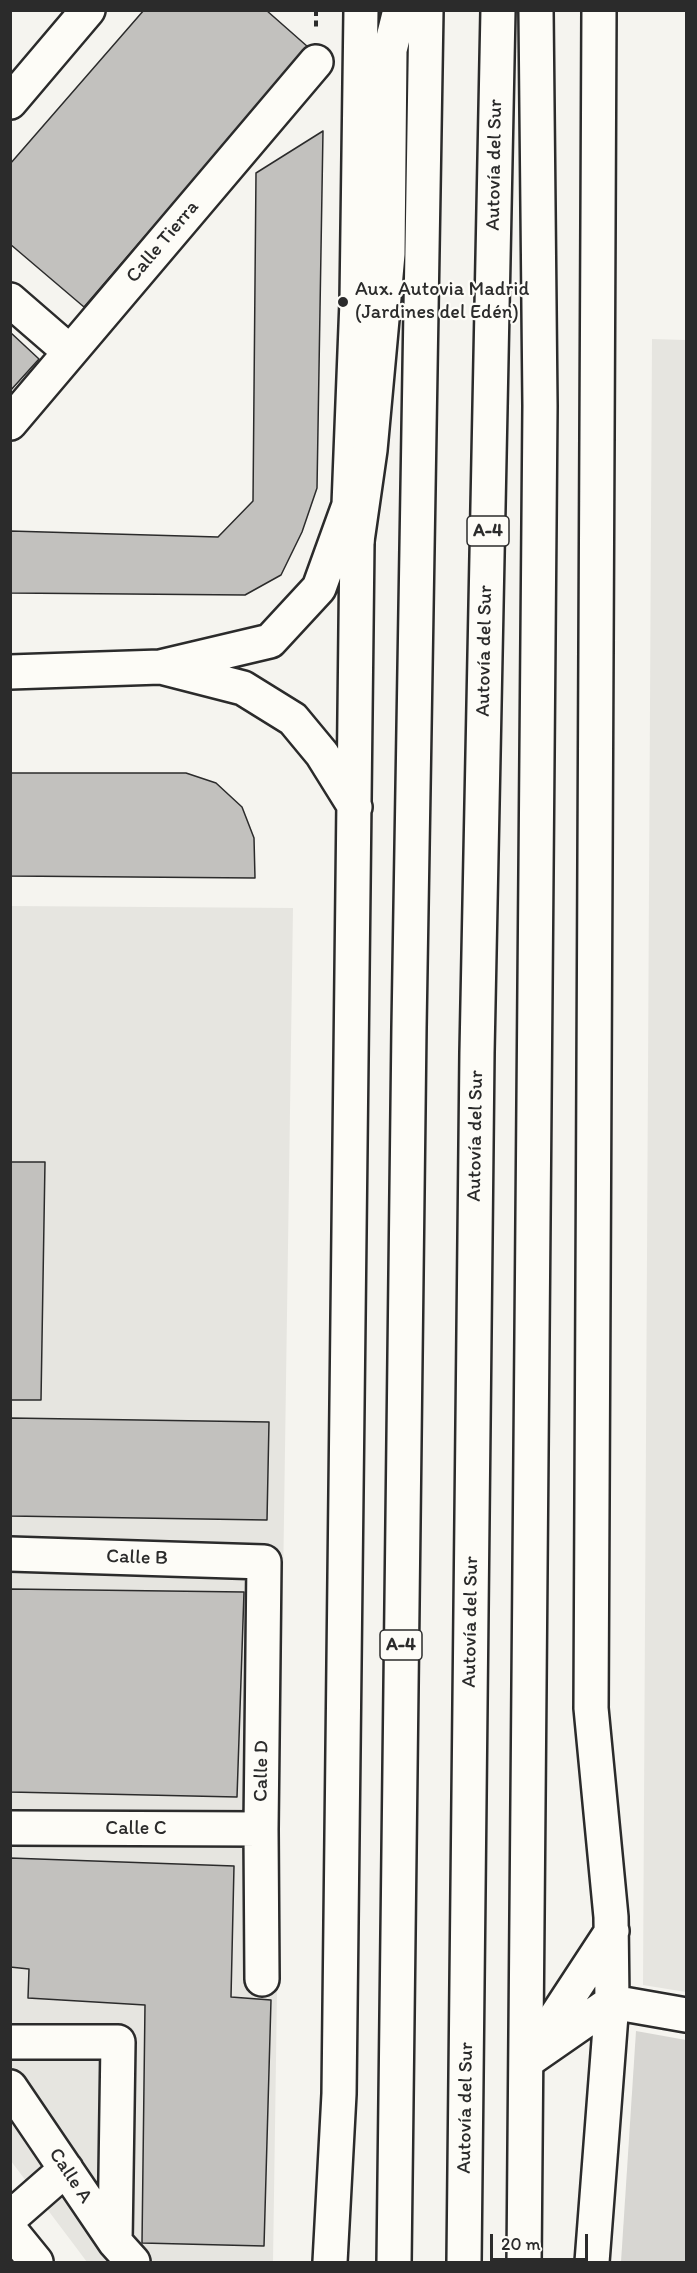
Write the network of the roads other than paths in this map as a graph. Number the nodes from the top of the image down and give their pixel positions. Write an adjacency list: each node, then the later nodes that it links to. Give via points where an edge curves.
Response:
1 (88, 10): 9 (main road)
2 (361, 10): 13 (main road, via 357,302)
3 (400, 10): 14 (main road, via 390,50 388,254 370,450)
4 (426, 10): 35 (main road, A-4)
5 (498, 10): 36 (main road, Autovía del Sur / A-4, via 477,1052)
6 (536, 10): 27 (main road, via 540,418)
7 (599, 10): 22 (main road, via 591,1708)
8 (316, 62): 11 (main road, Calle Tierra)
9 (10, 102)
10 (10, 300): 11 (main road)
11 (70, 352): 12 (main road, Calle Tierra)
12 (10, 423)
13 (349, 505): 14 (main road); 15 (main road, via 319,588 270,642)
14 (357, 542): 17 (main road)
15 (160, 667): 16 (main road); 17 (main road, via 243,688 293,720 322,754)
16 (10, 672)
17 (354, 807): 34 (main road, via 339,2094)
18 (10, 1554): 19 (main road, Calle B)
19 (264, 1562): 21 (main road, Calle D)
20 (10, 1828): 21 (main road, Calle C)
21 (261, 1829): 23 (main road, Calle D)
22 (612, 1931): 24 (main road); 27 (main road)
23 (262, 1979)
24 (612, 2002): 25 (main road); 27 (main road); 38 (main road)
25 (687, 2015)
26 (10, 2042): 32 (main road, via 118,2042)
27 (527, 2061): 37 (main road)
28 (10, 2087): 29 (main road, Calle A)
29 (66, 2169): 30 (main road); 32 (main road, Calle A)
30 (10, 2218)
31 (10, 2230): 33 (main road)
32 (124, 2252)
33 (36, 2262)
34 (330, 2262)
35 (394, 2262)
36 (464, 2262)
37 (524, 2262)
38 (592, 2262)

